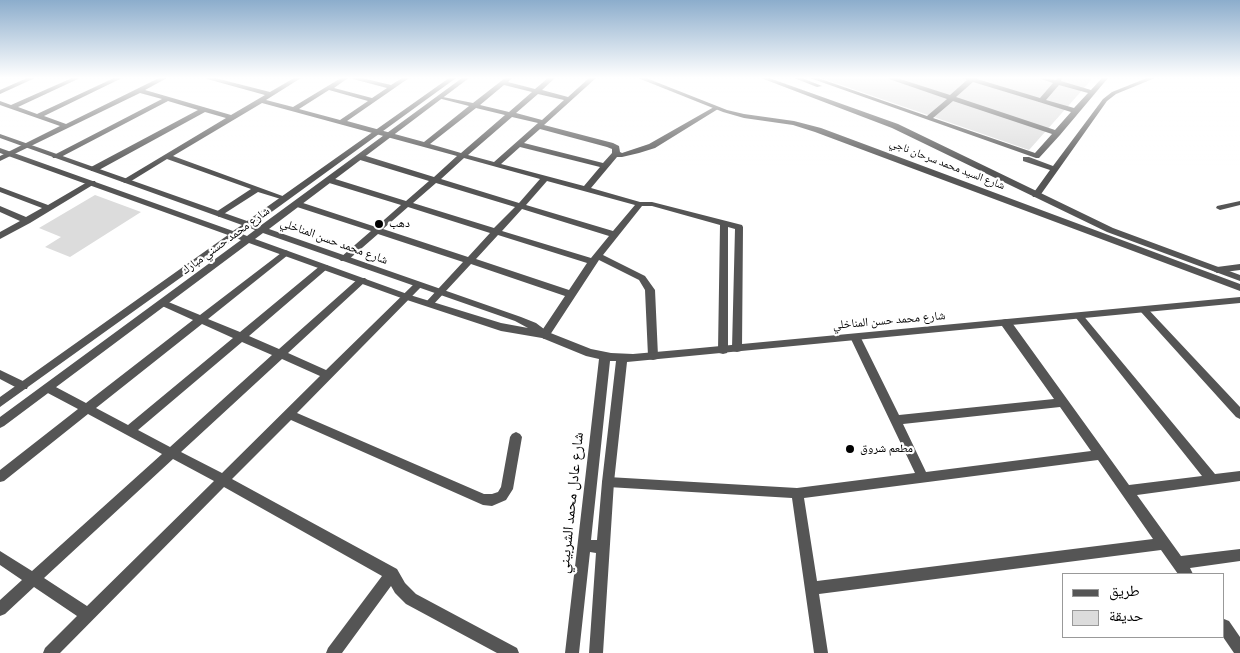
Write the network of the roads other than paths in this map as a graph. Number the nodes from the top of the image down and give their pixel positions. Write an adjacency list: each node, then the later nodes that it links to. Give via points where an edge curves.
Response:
1 (16, 108): 27 (street)
2 (54, 108): 27 (street)
3 (101, 108): 32 (street)
4 (149, 108): 44 (street)
5 (246, 108): 28 (street)
6 (360, 108): 30 (street)
7 (408, 108): 33 (street, شارع محمد حسني مبارك)
8 (425, 108): 35 (street, شارع محمد حسني مبارك)
9 (471, 108): 38 (street)
10 (485, 108): 26 (street)
11 (517, 108): 26 (street)
12 (558, 108): 31 (street)
13 (716, 108): 42 (street, via 652,146)
14 (718, 108): 73 (street, شارع السيد محمد سرحان ناجي, via 818,130)
15 (847, 108): 60 (street, شارع السيد محمد سرحان ناجي, via 895,126)
16 (883, 108): 51 (street)
17 (902, 108): 29 (street)
18 (939, 108): 29 (street)
19 (983, 108): 34 (street)
20 (1067, 108): 25 (street)
21 (1078, 108): 25 (street)
22 (1099, 108): 51 (street)
23 (204, 109): 28 (street); 50 (street)
24 (294, 109): 30 (street)
25 (1076, 111): 34 (street)
26 (510, 114): 31 (street); 43 (street)
27 (38, 116): 32 (street)
28 (232, 117): 45 (street)
29 (929, 118): 34 (street, via 1036,156)
30 (341, 122): 33 (street)
31 (541, 124): 37 (street); 42 (street, via 610,145 616,148)
32 (66, 126): 39 (street)
33 (376, 132): 35 (street); 61 (street, شارع محمد حسني مبارك)
34 (1057, 133)
35 (390, 135): 38 (street); 46 (street, شارع محمد حسني مبارك)
36 (0, 136): 39 (street, شارع محمد حسن المناخلي)
37 (520, 144): 48 (street); 49 (street)
38 (425, 145): 43 (street)
39 (27, 146): 41 (street); 44 (street, شارع محمد حسن المناخلي)
40 (0, 150): 41 (street, شارع محمد حسن المناخلي)
41 (11, 154): 47 (street); 56 (street, شارع محمد حسن المناخلي)
42 (615, 154): 49 (street)
43 (463, 155): 48 (street); 54 (street)
44 (56, 156): 50 (street, شارع محمد حسن المناخلي)
45 (166, 156): 55 (street); 58 (street)
46 (360, 157): 53 (street, شارع محمد حسني مبارك); 54 (street)
47 (0, 159)
48 (496, 164): 52 (street)
49 (605, 166): 59 (street)
50 (94, 169): 55 (street, شارع محمد حسن المناخلي)
51 (1055, 169): 60 (street)
52 (546, 178): 59 (street); 66 (street)
53 (329, 180): 63 (street, شارع محمد حسني مبارك); 64 (street)
54 (435, 180): 64 (street); 66 (street)
55 (125, 181): 71 (street, شارع محمد حسن المناخلي)
56 (92, 183): 68 (street); 79 (street, شارع محمد حسن المناخلي)
57 (0, 189): 68 (street)
58 (257, 189): 61 (street); 71 (street)
59 (586, 189): 65 (street)
60 (1036, 195): 70 (street, شارع السيد محمد سرحان ناجي)
61 (284, 198): 75 (street, شارع محمد حسني مبارك)
62 (1240, 203): 69 (street)
63 (297, 204): 76 (street, شارع محمد حسني مبارك); 77 (street)
64 (407, 204): 77 (street); 78 (street)
65 (640, 204): 74 (street, via 652,204); 80 (street)
66 (520, 206): 78 (street); 80 (street)
67 (0, 208): 72 (street)
68 (48, 208): 72 (street)
69 (1220, 208)
70 (1072, 213): 73 (street); 89 (street, شارع السيد محمد سرحان ناجي)
71 (219, 214): 75 (street, شارع محمد حسن المناخلي)
72 (27, 221): 81 (street)
73 (1067, 222): 95 (street, شارع السيد محمد سرحان ناجي)
74 (724, 223): 92 (street); 93 (street, via 739,227)
75 (248, 224): 76 (street, شارع محمد حسن المناخلي); 79 (street, شارع محمد حسني مبارك)
76 (262, 230): 82 (street, شارع محمد حسني مبارك); 84 (street, شارع محمد حسن المناخلي)
77 (376, 230): 84 (street); 86 (street)
78 (496, 232): 85 (street); 86 (street)
79 (234, 234): 82 (street, شارع محمد حسن المناخلي); 117 (street, شارع محمد حسني مبارك)
80 (616, 235): 85 (street)
81 (0, 236)
82 (248, 240): 83 (street, شارع محمد حسن المناخلي); 100 (street, شارع محمد حسني مبارك)
83 (285, 253): 87 (street, شارع محمد حسن المناخلي); 104 (street)
84 (344, 259): 94 (street, شارع محمد حسن المناخلي)
85 (596, 259): 97 (street); 113 (street, via 642,278 650,290)
86 (470, 261): 96 (street); 97 (street)
87 (324, 267): 91 (street, شارع محمد حسن المناخلي); 107 (street)
88 (1240, 267): 89 (street)
89 (1217, 270): 90 (street, شارع السيد محمد سرحان ناجي)
90 (1240, 278)
91 (362, 280): 98 (street, شارع محمد حسن المناخلي); 111 (street)
92 (724, 280): 93 (street); 110 (street)
93 (738, 281): 109 (street)
94 (418, 286): 96 (street, شارع محمد حسن المناخلي); 98 (street)
95 (1240, 288)
96 (439, 293): 101 (street); 106 (street, شارع محمد حسن المناخلي, via 518,319)
97 (571, 294): 106 (street)
98 (407, 297): 101 (street, شارع محمد حسن المناخلي); 116 (street)
99 (1240, 300): 102 (street, شارع محمد حسن المناخلي)
100 (163, 303): 104 (street); 118 (street, شارع محمد حسني مبارك)
101 (429, 304): 106 (street, شارع محمد حسن المناخلي, via 512,330)
102 (1144, 310): 103 (street, شارع محمد حسن المناخلي); 123 (street)
103 (1079, 316): 105 (street, شارع محمد حسن المناخلي); 134 (street)
104 (200, 319): 107 (street); 121 (street)
105 (1006, 323): 108 (street, شارع محمد حسن المناخلي); 119 (street)
106 (544, 335): 112 (street, شارع محمد حسن المناخلي)
107 (241, 337): 111 (street); 126 (street)
108 (855, 337): 109 (street, شارع محمد حسن المناخلي); 124 (street)
109 (737, 348): 110 (street, شارع محمد حسن المناخلي)
110 (723, 350): 113 (street, شارع محمد حسن المناخلي)
111 (281, 354): 116 (street); 128 (street)
112 (605, 356): 114 (street, شارع محمد حسن المناخلي); 139 (street, شارع عادل محمد الشربيني)
113 (653, 356): 114 (street, شارع محمد حسن المناخلي)
114 (622, 358): 135 (street)
115 (0, 374): 117 (street)
116 (328, 375): 122 (street)
117 (23, 386): 120 (street, شارع محمد حسني مبارك)
118 (48, 388): 121 (street); 125 (street, شارع محمد حسني مبارك)
119 (1063, 402): 124 (street); 129 (street)
120 (0, 403)
121 (87, 408): 126 (street); 131 (street)
122 (289, 414): 127 (street, via 492,500 502,496 507,488); 133 (street)
123 (1240, 414)
124 (895, 420): 132 (street)
125 (0, 423)
126 (129, 431): 128 (street)
127 (516, 437)
128 (172, 453): 133 (street); 145 (street)
129 (1101, 456): 132 (street); 136 (street)
130 (1240, 476): 134 (street)
131 (0, 477)
132 (923, 477): 137 (street)
133 (223, 480): 144 (street); 148 (street)
134 (1213, 480): 136 (street)
135 (608, 482): 137 (street); 140 (street)
136 (1127, 491): 138 (street)
137 (797, 493): 146 (street)
138 (1164, 544): 143 (street); 146 (street)
139 (584, 546): 140 (street); 154 (street, شارع عادل محمد الشربيني)
140 (604, 547): 155 (street)
141 (1240, 555): 143 (street)
142 (0, 557): 145 (street)
143 (1182, 569)
144 (392, 574): 152 (street); 153 (street, via 411,599)
145 (33, 578): 147 (street); 148 (street)
146 (811, 588): 156 (street)
147 (0, 609)
148 (88, 615): 151 (street)
149 (1225, 627): 150 (street)
150 (1240, 649)
151 (50, 653)
152 (333, 653)
153 (512, 653)
154 (572, 653)
155 (596, 653)
156 (821, 653)

